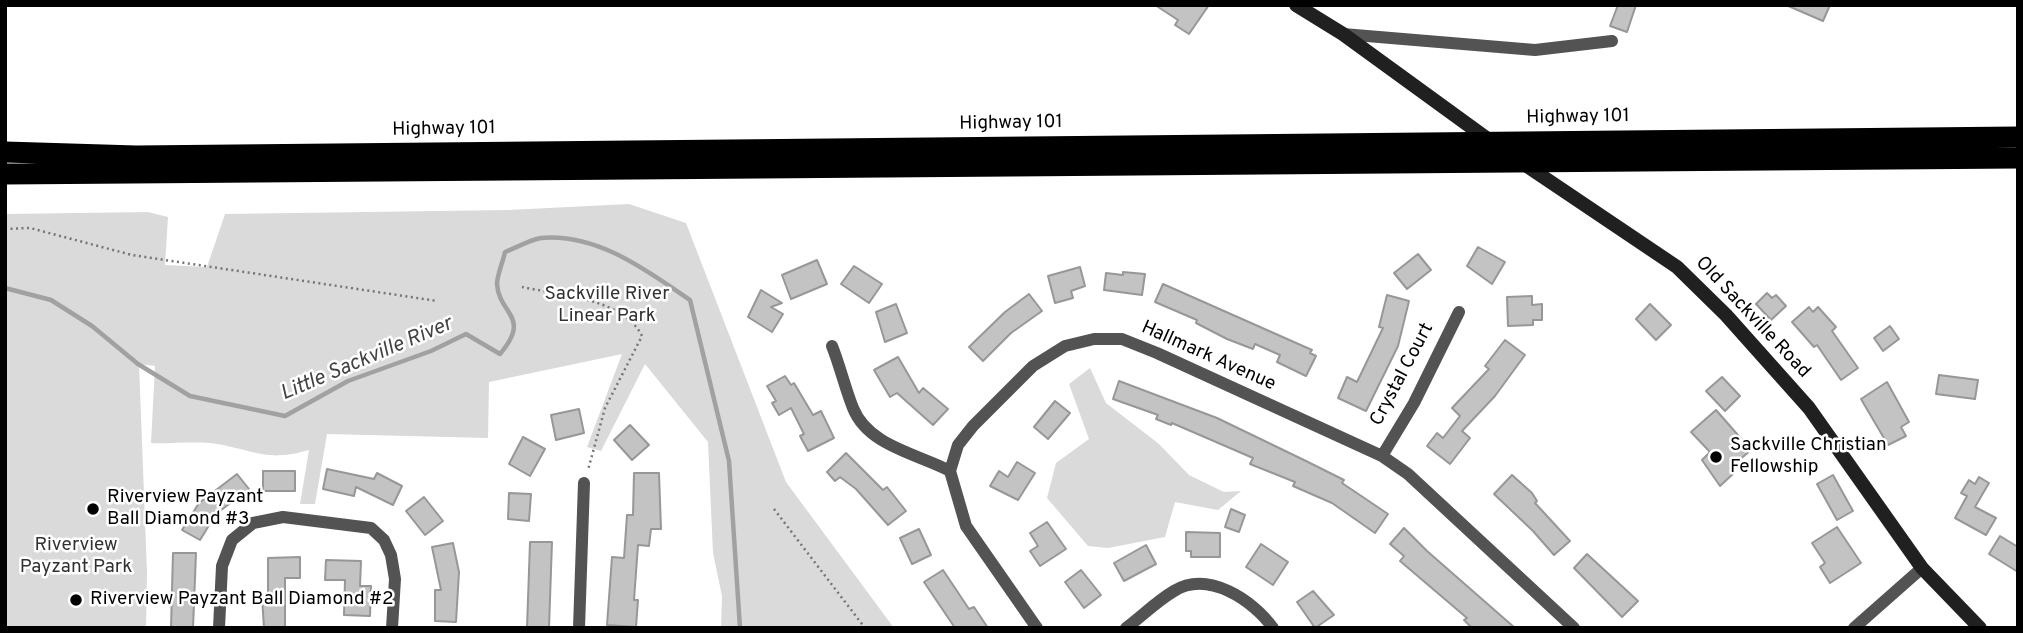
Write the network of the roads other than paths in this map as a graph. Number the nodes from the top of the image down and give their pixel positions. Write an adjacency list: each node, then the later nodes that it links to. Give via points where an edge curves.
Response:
1 (1296, 5): 2 (street, Old Sackville Road)
2 (1343, 34): 3 (street, via 1535,50); 13 (street, Old Sackville Road, via 1586,208 1677,267 1809,408)
3 (1612, 41)
4 (2018, 136): 5 (highway, Highway 101, via 150,156)
5 (5, 152)
6 (2018, 158): 7 (highway)
7 (5, 174)
8 (1459, 312): 10 (street, Crystal Court)
9 (832, 346): 11 (street, via 853,410 867,429 883,442)
10 (1382, 456): 11 (street, Hallmark Avenue, via 1157,353 1122,340 1094,339 1065,346 1033,366 972,426 958,445); 20 (street, Hallmark Avenue, via 1408,474)
11 (950, 471): 17 (street, via 966,526)
12 (584, 483): 16 (street)
13 (1922, 568): 21 (street); 22 (street, Old Sackville Road)
14 (219, 628): 15 (street, via 222,566 232,540 253,523 283,517 371,528 384,540 396,579)
15 (392, 628)
16 (579, 628)
17 (1037, 628)
18 (1126, 628): 19 (street, via 1176,589 1207,583 1233,592)
19 (1273, 628)
20 (1574, 628)
21 (1854, 628)
22 (1980, 628)

